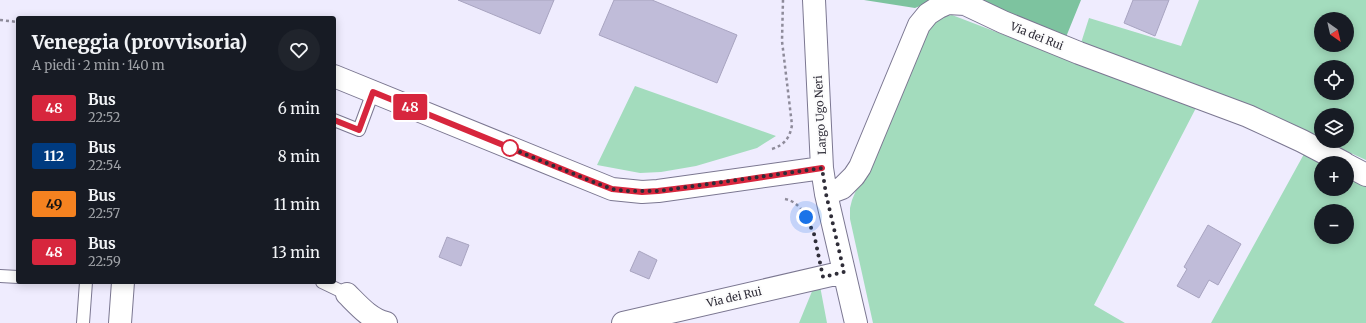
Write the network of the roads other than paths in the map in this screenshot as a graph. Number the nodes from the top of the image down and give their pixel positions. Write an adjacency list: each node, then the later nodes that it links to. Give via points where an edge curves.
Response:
1 (814, 0): 6 (street, Largo Ugo Neri)
2 (336, 77): 3 (street)
3 (373, 92): 4 (lane, via 359,130); 6 (street, via 612,189 658,191)
4 (336, 121)
5 (1331, 156): 9 (street, Via dei Rui, via 1248,116 1079,53 965,4 948,3 928,14 919,25 860,168 842,188)
6 (822, 168): 9 (street, Largo Ugo Neri)
7 (1354, 169): 8 (street)
8 (1366, 175)
9 (826, 194): 10 (street, Largo Ugo Neri)
10 (844, 272): 20 (street, Via dei Rui); 21 (street, Largo Ugo Neri)
11 (0, 276): 12 (lane)
12 (16, 277)
13 (86, 284): 17 (lane)
14 (123, 284): 18 (street)
15 (326, 284): 16 (lane)
16 (347, 294): 19 (street, via 370,316)
17 (84, 323)
18 (120, 323)
19 (386, 323)
20 (623, 323)
21 (856, 323)

